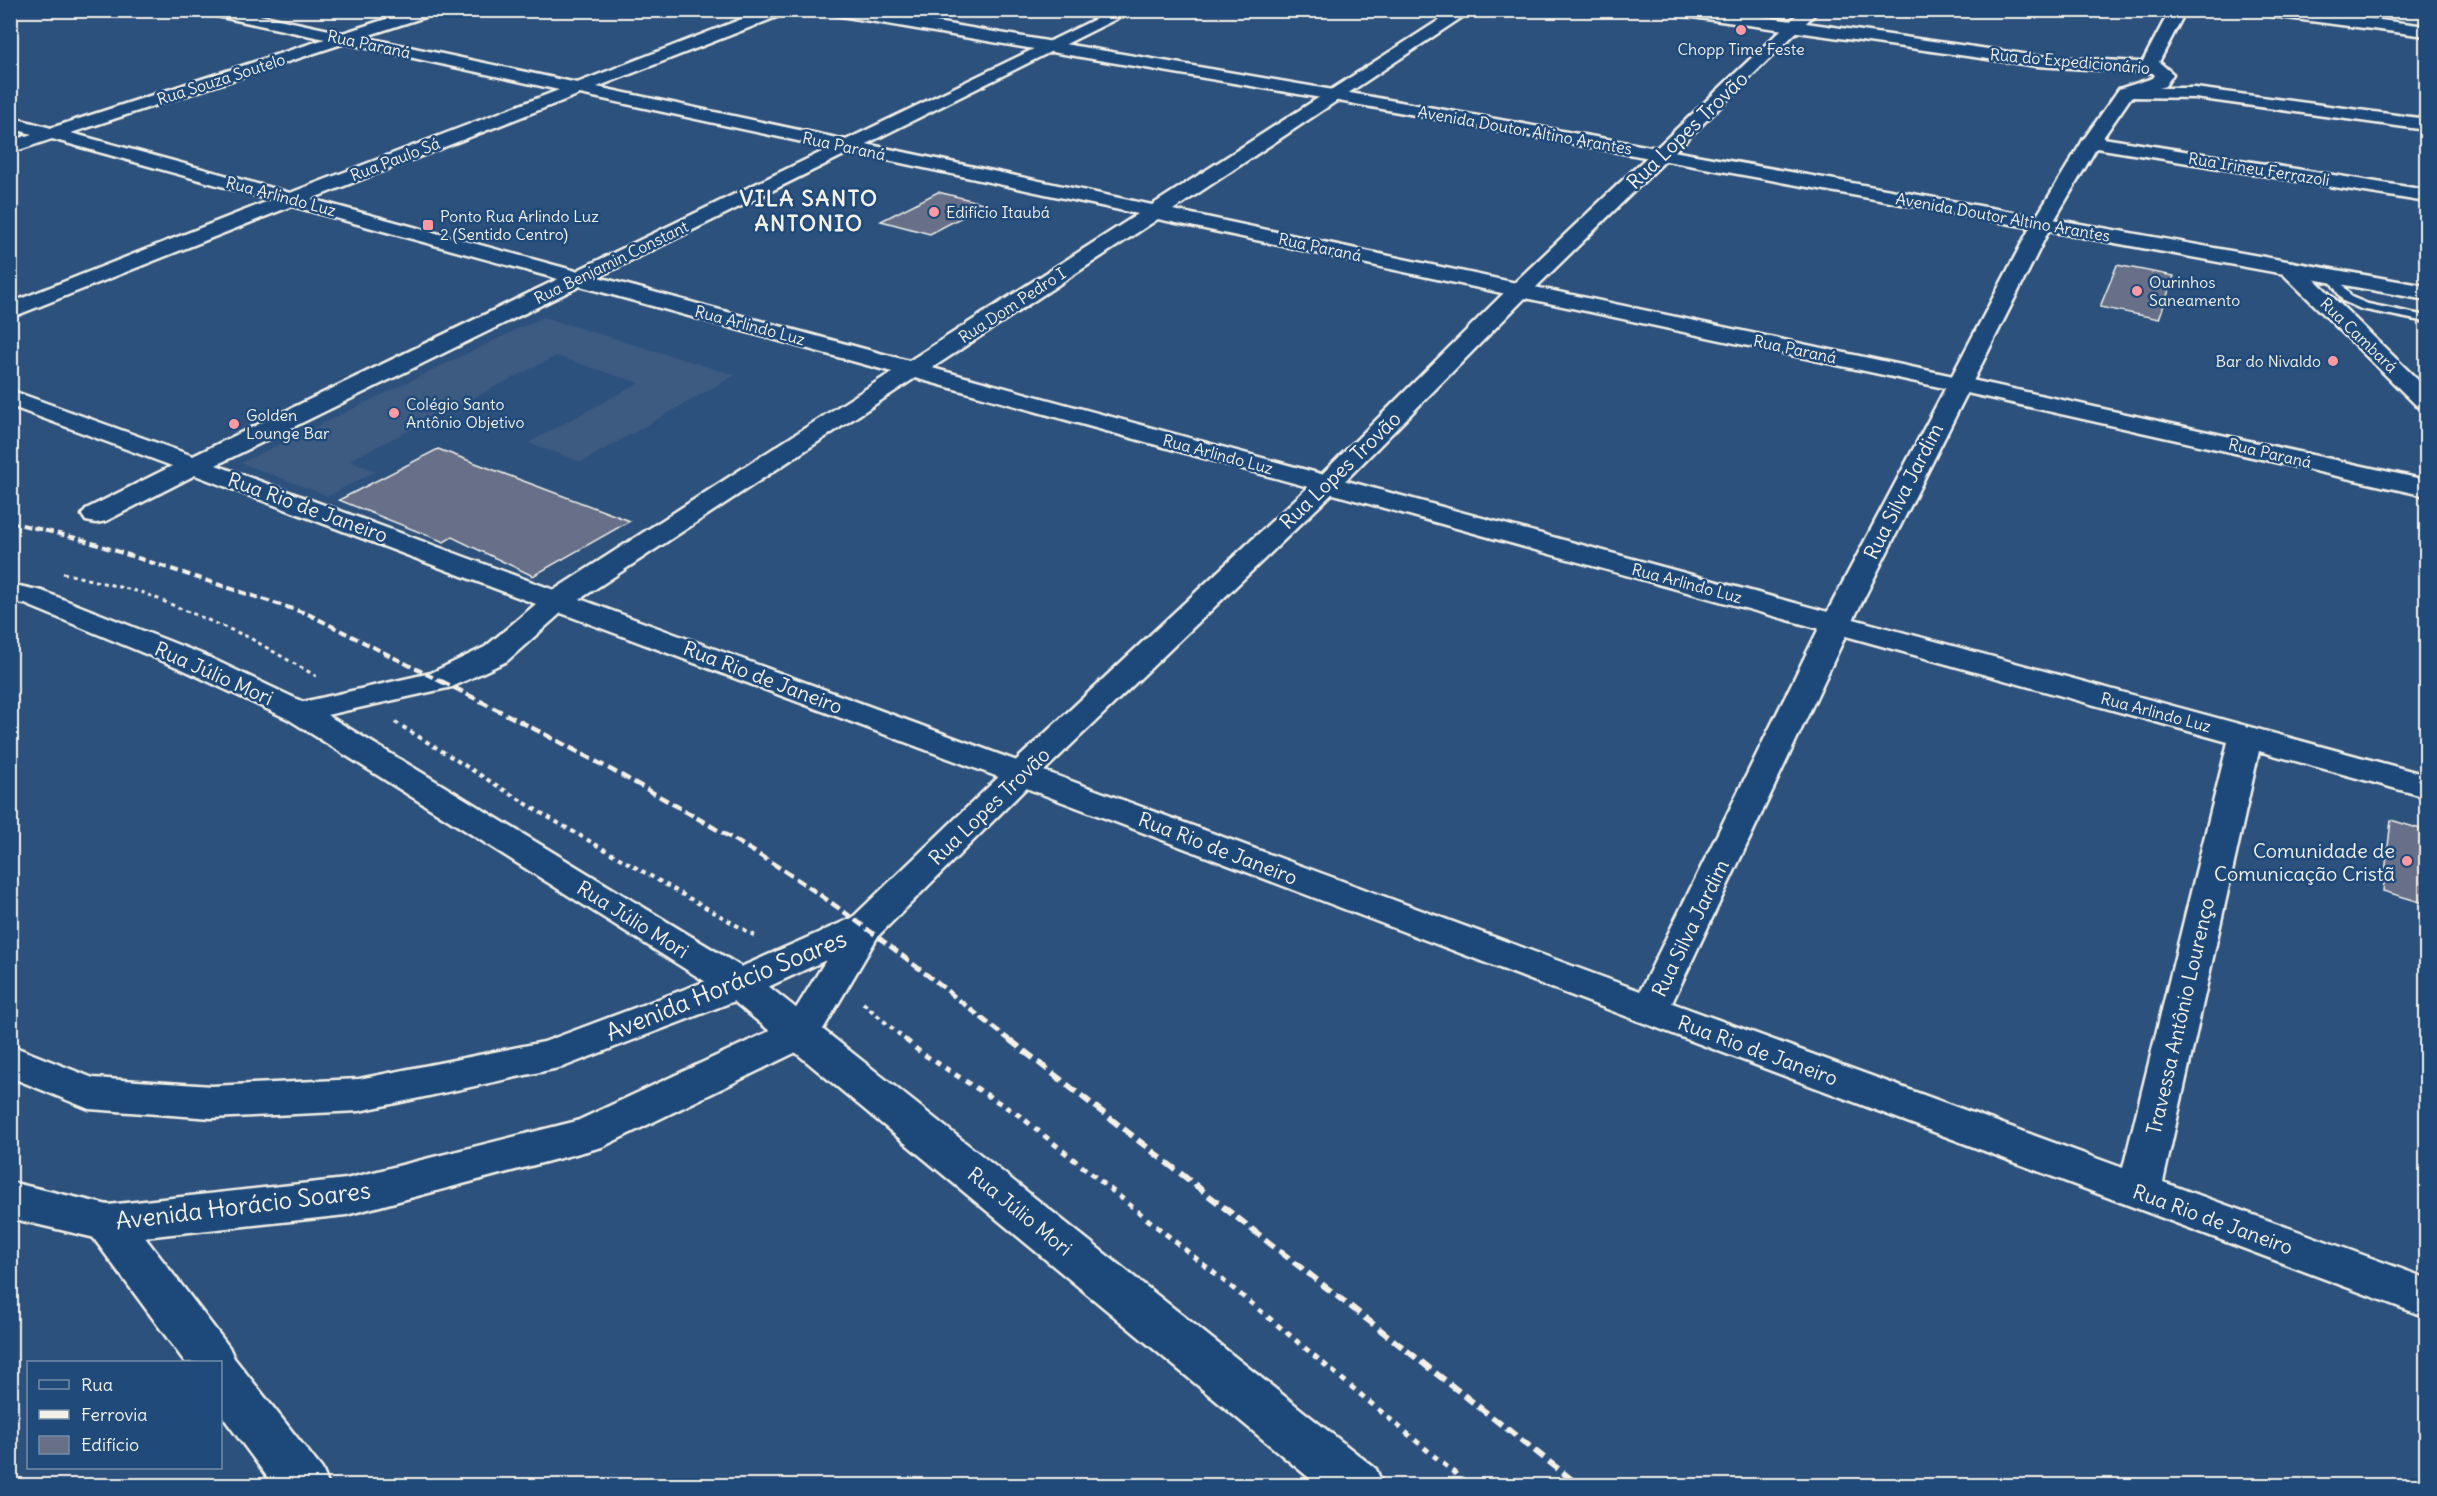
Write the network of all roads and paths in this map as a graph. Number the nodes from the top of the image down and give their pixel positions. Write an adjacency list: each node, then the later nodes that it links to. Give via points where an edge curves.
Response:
1 (212, 10): 12 (street, Rua Paraná)
2 (431, 10): 12 (street, Rua Souza Soutelo)
3 (781, 10): 16 (street, Rua Paulo Sá)
4 (835, 10): 13 (street, Avenida Doutor Altino Arantes)
5 (1127, 10): 13 (street, Rua Benjamin Constant)
6 (1466, 10): 18 (street, Rua Dom Pedro I)
7 (1678, 10): 10 (street, Rua do Expedicionário)
8 (2178, 10): 15 (street, via 2150,63)
9 (2264, 10): 11 (street)
10 (1803, 19): 14 (street, Rua do Expedicionário); 28 (street, Rua Lopes Trovão)
11 (2427, 32)
12 (344, 39): 16 (street, Rua Paraná); 24 (street, Rua Souza Soutelo)
13 (1052, 47): 18 (street, Avenida Doutor Altino Arantes); 27 (street, Rua Benjamin Constant)
14 (2037, 61): 15 (street, Rua do Expedicionário); 17 (street, via 2114,79)
15 (2155, 68): 17 (street, via 2164,74 2159,82); 19 (street, Rua do Expedicionário)
16 (578, 89): 27 (street, Rua Paraná); 30 (street, Rua Paulo Sá)
17 (2125, 93): 20 (street, Rua do Expedicionário, via 2195,93); 25 (street, Rua Silva Jardim)
18 (1333, 95): 28 (street, Avenida Doutor Altino Arantes); 31 (street, Rua Dom Pedro I)
19 (2336, 97): 20 (street, via 2314,100); 21 (street, Rua do Expedicionário)
20 (2303, 108): 23 (street, Rua do Expedicionário)
21 (2427, 110)
22 (10, 122): 24 (street, Rua Arlindo Luz)
23 (2427, 124)
24 (53, 134): 26 (street, Rua Souza Soutelo); 30 (street, Rua Arlindo Luz)
25 (2091, 142): 29 (street, Rua Irineu Ferrazoli); 32 (street, Rua Silva Jardim)
26 (10, 147)
27 (848, 147): 31 (street, Rua Paraná); 35 (street, Rua Benjamin Constant)
28 (1662, 155): 32 (street, Avenida Doutor Altino Arantes); 36 (street, Rua Lopes Trovão)
29 (2427, 196)
30 (292, 199): 35 (street, Rua Arlindo Luz); 38 (street, Rua Paulo Sá)
31 (1155, 212): 36 (street, Rua Paraná); 40 (street, Rua Dom Pedro I)
32 (2043, 224): 33 (street, Avenida Doutor Altino Arantes); 41 (street, Rua Silva Jardim)
33 (2291, 269): 34 (street, Avenida Doutor Altino Arantes); 43 (street, Rua Cambará)
34 (2332, 276): 37 (street, Avenida Doutor Altino Arantes); 39 (lane, via 2348,299 2365,307)
35 (579, 278): 40 (street, Rua Arlindo Luz); 44 (street, Rua Benjamin Constant)
36 (1520, 290): 41 (street, Rua Paraná); 45 (street, Rua Lopes Trovão)
37 (2427, 293)
38 (10, 311)
39 (2427, 319)
40 (912, 370): 45 (street, Rua Arlindo Luz); 49 (street, Rua Dom Pedro I)
41 (1958, 384): 46 (street, Rua Paraná); 50 (street, Rua Silva Jardim)
42 (10, 397): 44 (street, Rua Rio de Janeiro)
43 (2427, 401)
44 (195, 465): 47 (street, Rua Benjamin Constant); 49 (street, Rua Rio de Janeiro)
45 (1327, 484): 50 (street, Rua Arlindo Luz); 53 (street, Rua Lopes Trovão)
46 (2427, 488)
47 (96, 515)
48 (18, 598): 51 (street, Rua Júlio Mori, via 193,662)
49 (558, 600): 51 (street, Rua Dom Pedro I, via 496,654 441,680); 53 (street, Rua Rio de Janeiro)
50 (1836, 624): 52 (street, Rua Arlindo Luz); 57 (street, Rua Silva Jardim)
51 (299, 712): 56 (street, Rua Júlio Mori)
52 (2246, 736): 54 (street, Rua Arlindo Luz); 60 (street, Travessa Antônio Lourenço)
53 (1021, 774): 55 (street, Rua Lopes Trovão); 57 (street, Rua Rio de Janeiro)
54 (2427, 786)
55 (865, 927): 56 (street, Avenida Horácio Soares); 58 (street, Avenida Horácio Soares)
56 (739, 984): 58 (street, Rua Júlio Mori); 59 (street, Avenida Horácio Soares, via 549,1056 359,1095 212,1102 89,1093)
57 (1650, 1010): 60 (street, Rua Rio de Janeiro)
58 (801, 1033): 62 (street, Avenida Horácio Soares, via 587,1135 346,1197); 67 (street, Rua Júlio Mori)
59 (10, 1060)
60 (2139, 1191): 63 (street, Rua Rio de Janeiro)
61 (10, 1200): 62 (street, Avenida Horácio Soares)
62 (108, 1223): 64 (street)
63 (2427, 1298)
64 (211, 1361)
65 (222, 1377): 66 (street)
66 (304, 1485)
67 (1358, 1485)

